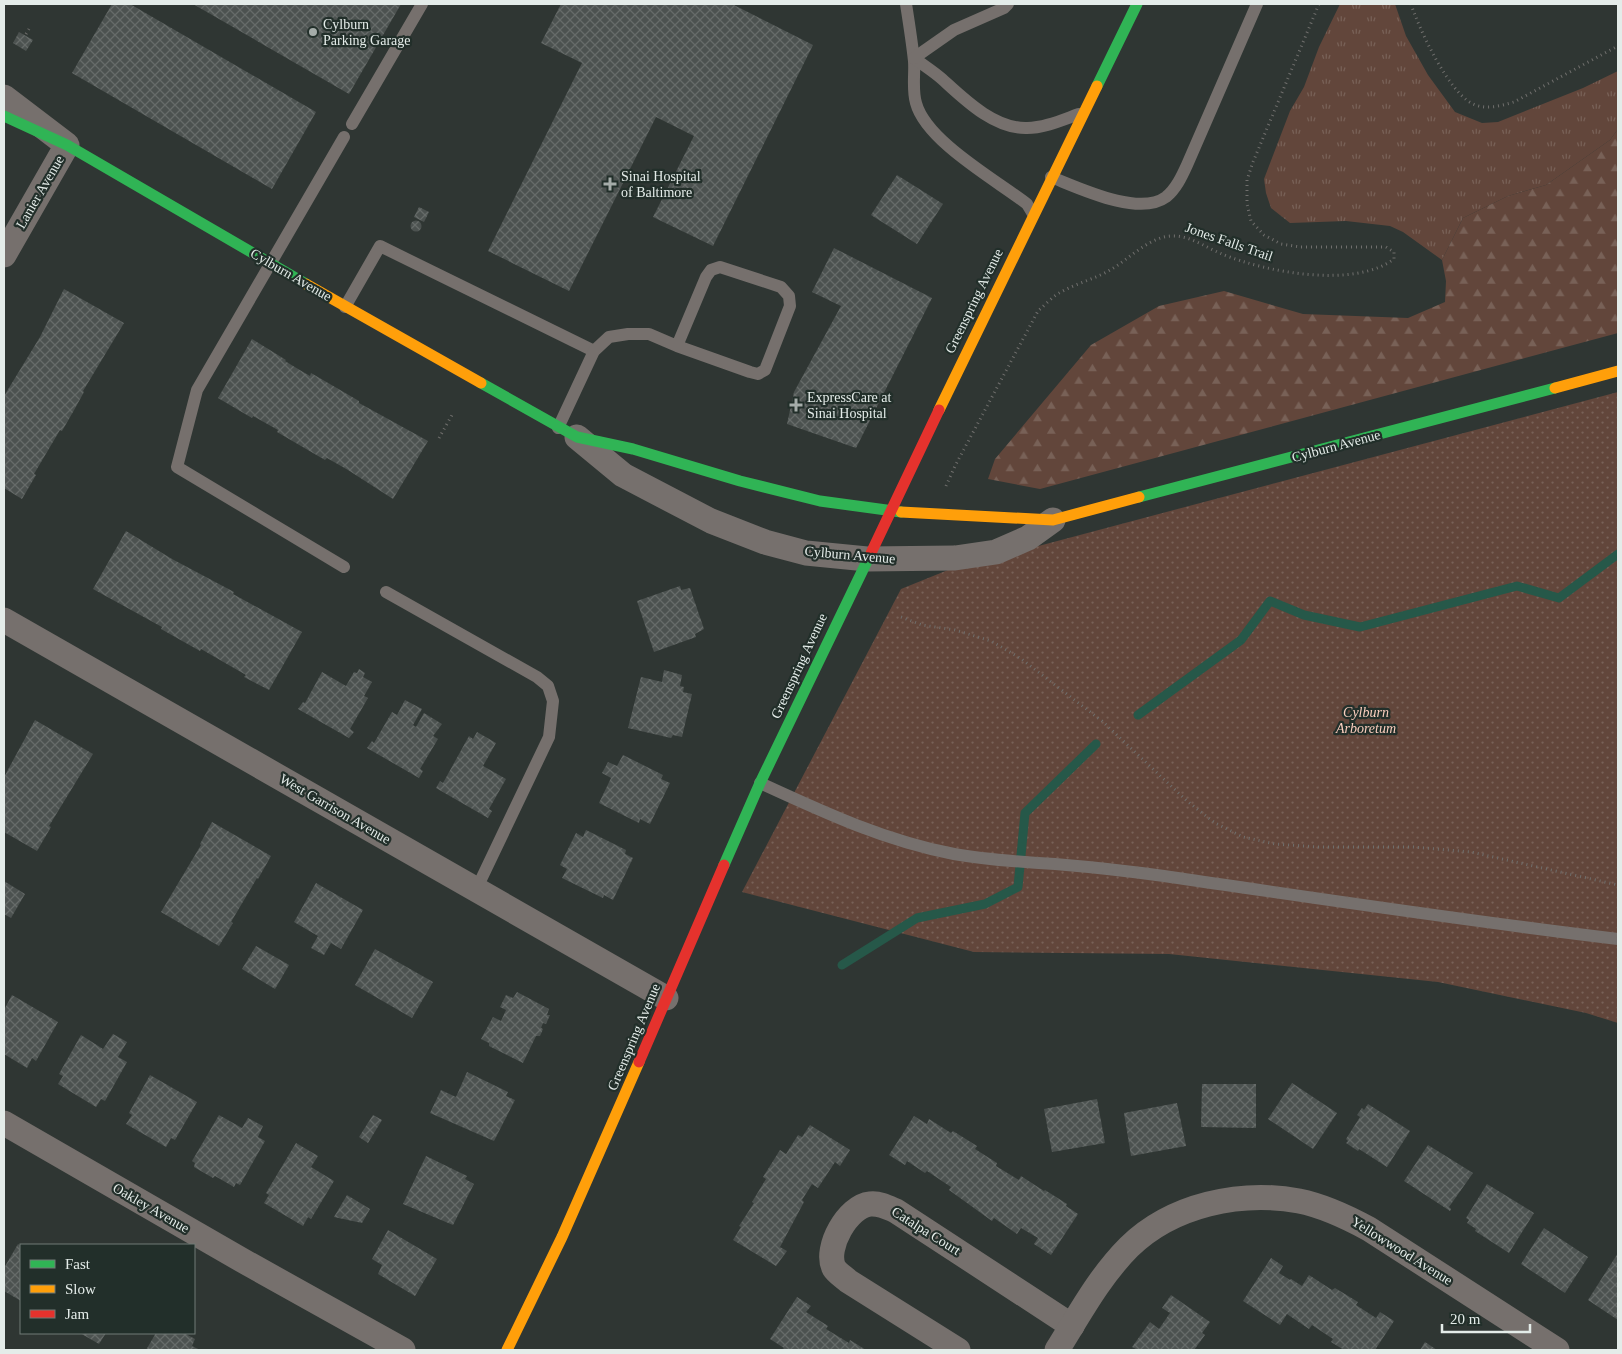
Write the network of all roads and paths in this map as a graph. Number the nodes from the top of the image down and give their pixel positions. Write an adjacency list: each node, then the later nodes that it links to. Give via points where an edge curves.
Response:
1 (422, 4): 15 (lane)
2 (906, 4): 11 (lane)
3 (1008, 4): 11 (lane, via 954,30)
4 (1137, 4): 13 (street, Greenspring Avenue)
5 (1256, 4): 18 (lane, via 1188,165 1166,197 1152,204 1106,198)
6 (1319, 4): 29 (path, Jones Falls Trail, via 1252,162 1247,180 1251,221 1264,235 1281,244 1386,247 1394,252 1394,259 1383,267 1346,274 1299,274 1256,265 1189,239 1175,236 1159,238 1109,271 1060,292 1038,311)
7 (1411, 4): 10 (path, via 1444,73 1462,97 1472,104 1486,107 1514,102)
8 (29, 29): 9 (path)
9 (26, 34)
10 (1618, 46)
11 (914, 58): 13 (lane, via 970,104 1009,126 1026,128 1052,124); 19 (lane, via 916,103 926,122 940,140 1027,204)
12 (4, 97): 17 (street, Lanier Avenue)
13 (1082, 113): 18 (street, Greenspring Avenue)
14 (4, 116): 17 (street, Cylburn Avenue)
15 (352, 124)
16 (344, 137): 21 (lane)
17 (67, 145): 20 (street, Lanier Avenue); 21 (street, Cylburn Avenue)
18 (1051, 177): 19 (street, Greenspring Avenue)
19 (1033, 214): 30 (street, Greenspring Avenue)
20 (4, 255)
21 (271, 264): 22 (street, Cylburn Avenue); 33 (lane, via 197,390 177,467)
22 (345, 307): 24 (lane, via 380,246); 27 (street, Cylburn Avenue)
23 (677, 346): 23 (lane, via 758,374 765,370 790,306 789,296 781,287 720,266 711,270); 24 (lane, via 649,334 628,334 609,337)
24 (594, 352): 27 (lane)
25 (1618, 371): 31 (street, Cylburn Avenue)
26 (452, 415): 28 (path)
27 (568, 432): 30 (street, Cylburn Avenue, via 740,482); 32 (street, Cylburn Avenue, via 623,475 711,521 765,542 806,553)
28 (439, 438)
29 (943, 494)
30 (889, 511): 31 (street, Cylburn Avenue); 32 (street, Greenspring Avenue)
31 (1053, 520): 32 (street, Cylburn Avenue, via 1028,538 996,552 955,558)
32 (867, 559): 37 (street, Greenspring Avenue)
33 (344, 567)
34 (386, 592): 39 (lane, via 537,678 548,686 553,701 549,738)
35 (901, 617): 38 (path, via 991,641 1020,658 1102,721 1208,818 1243,837 1275,844 1318,847 1413,847 1472,852)
36 (4, 620): 39 (street, West Garrison Avenue)
37 (760, 783): 40 (lane, via 879,835 986,860 1139,872 1492,924); 41 (street, Greenspring Avenue)
38 (1618, 885)
39 (476, 890): 41 (street, West Garrison Avenue)
40 (1618, 939)
41 (666, 998): 45 (street, Greenspring Avenue, via 570,1220)
42 (4, 1123): 44 (street, Oakley Avenue)
43 (1072, 1326): 46 (street, Catalpa Court, via 896,1211 881,1204 868,1204 852,1213 834,1240 831,1254 834,1268 848,1281); 47 (street, Yellowwood Avenue); 48 (street, Yellowwood Avenue, via 1103,1277 1129,1247 1158,1225 1190,1210 1226,1200 1273,1198 1299,1201 1337,1212 1369,1229)
44 (403, 1350)
45 (507, 1350)
46 (958, 1350)
47 (1057, 1350)
48 (1557, 1350)

